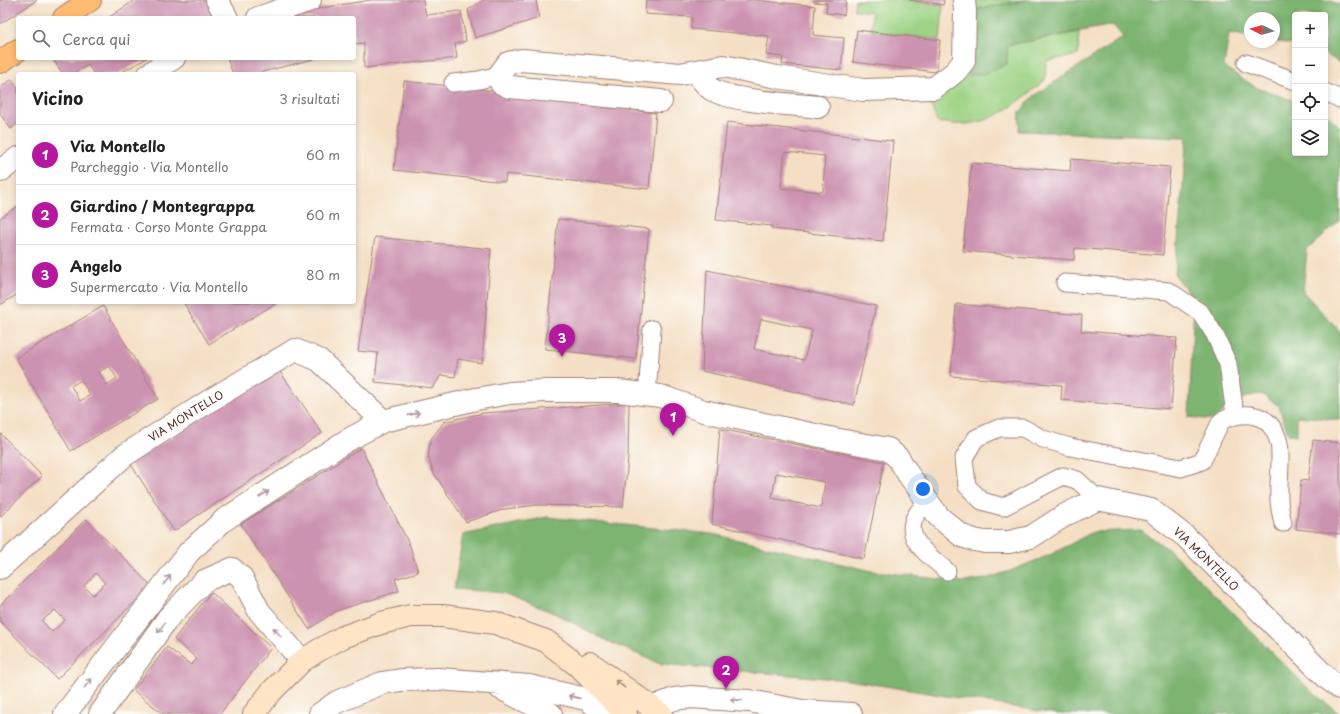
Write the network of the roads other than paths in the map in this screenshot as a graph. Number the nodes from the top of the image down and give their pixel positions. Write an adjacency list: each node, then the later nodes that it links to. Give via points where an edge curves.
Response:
1 (90, 0): 5 (main road)
2 (217, 0): 6 (street)
3 (310, 0): 7 (street)
4 (964, 0): 12 (street, via 964,61 955,72 934,88 863,90 723,66)
5 (67, 16)
6 (226, 16)
7 (264, 16)
8 (16, 51): 10 (main road)
9 (171, 60): 13 (street)
10 (0, 62)
11 (1246, 62): 15 (lane)
12 (701, 71): 14 (street, via 680,74 522,60 508,64); 20 (street, via 702,80 711,89 723,93 745,99)
13 (151, 72)
14 (499, 75): 16 (lane); 19 (street, via 501,84 509,87)
15 (1292, 80)
16 (453, 83)
17 (1328, 93): 18 (lane)
18 (1340, 99)
19 (661, 101)
20 (818, 107)
21 (16, 159): 22 (street)
22 (0, 171)
23 (1065, 283): 26 (lane, via 1169,291 1201,313 1215,335 1228,364)
24 (652, 329): 25 (lane)
25 (647, 395): 27 (street, one-way to 25, via 510,393 618,391); 29 (street, via 660,396 704,411 888,449 899,458)
26 (1235, 414): 28 (lane, via 1221,421 1202,462 1181,468 1070,447 1043,439 1023,428 999,428 976,438 964,458 967,486 982,501 1003,507 1063,476 1077,480); 30 (lane, via 1256,415 1271,426 1279,444 1279,500)
27 (383, 421): 31 (street, VIA MONTELLO, via 319,360 295,350 208,401 124,455); 39 (street, one-way to 27, via 189,552 224,520 346,441)
28 (1098, 500): 29 (street, via 1065,515 1031,537 1009,542 985,542 962,536); 36 (street, VIA MONTELLO, via 1151,510 1186,537 1326,678)
29 (927, 503): 32 (lane, via 917,512 912,524 914,539)
30 (1282, 523)
31 (0, 568)
32 (947, 570)
33 (546, 641): 34 (main road, via 495,623 443,616 411,616 381,623 343,638); 37 (main road, one-way to 33, via 597,666); 45 (main road, via 577,665)
34 (302, 662): 40 (street, one-way to 40, via 259,611 242,578 232,570 204,581 168,618); 41 (main road, via 271,692)
35 (492, 684): 42 (street, via 466,680 401,680 382,683 337,702); 43 (street); 44 (street, one-way to 35, via 586,699 529,686)
36 (1340, 688)
37 (655, 709): 38 (street, one-way to 37, via 749,701 691,697)
38 (794, 712): 46 (street)
39 (65, 714)
40 (100, 714)
41 (254, 714)
42 (320, 714)
43 (551, 714)
44 (608, 714)
45 (626, 714)
46 (851, 714)

